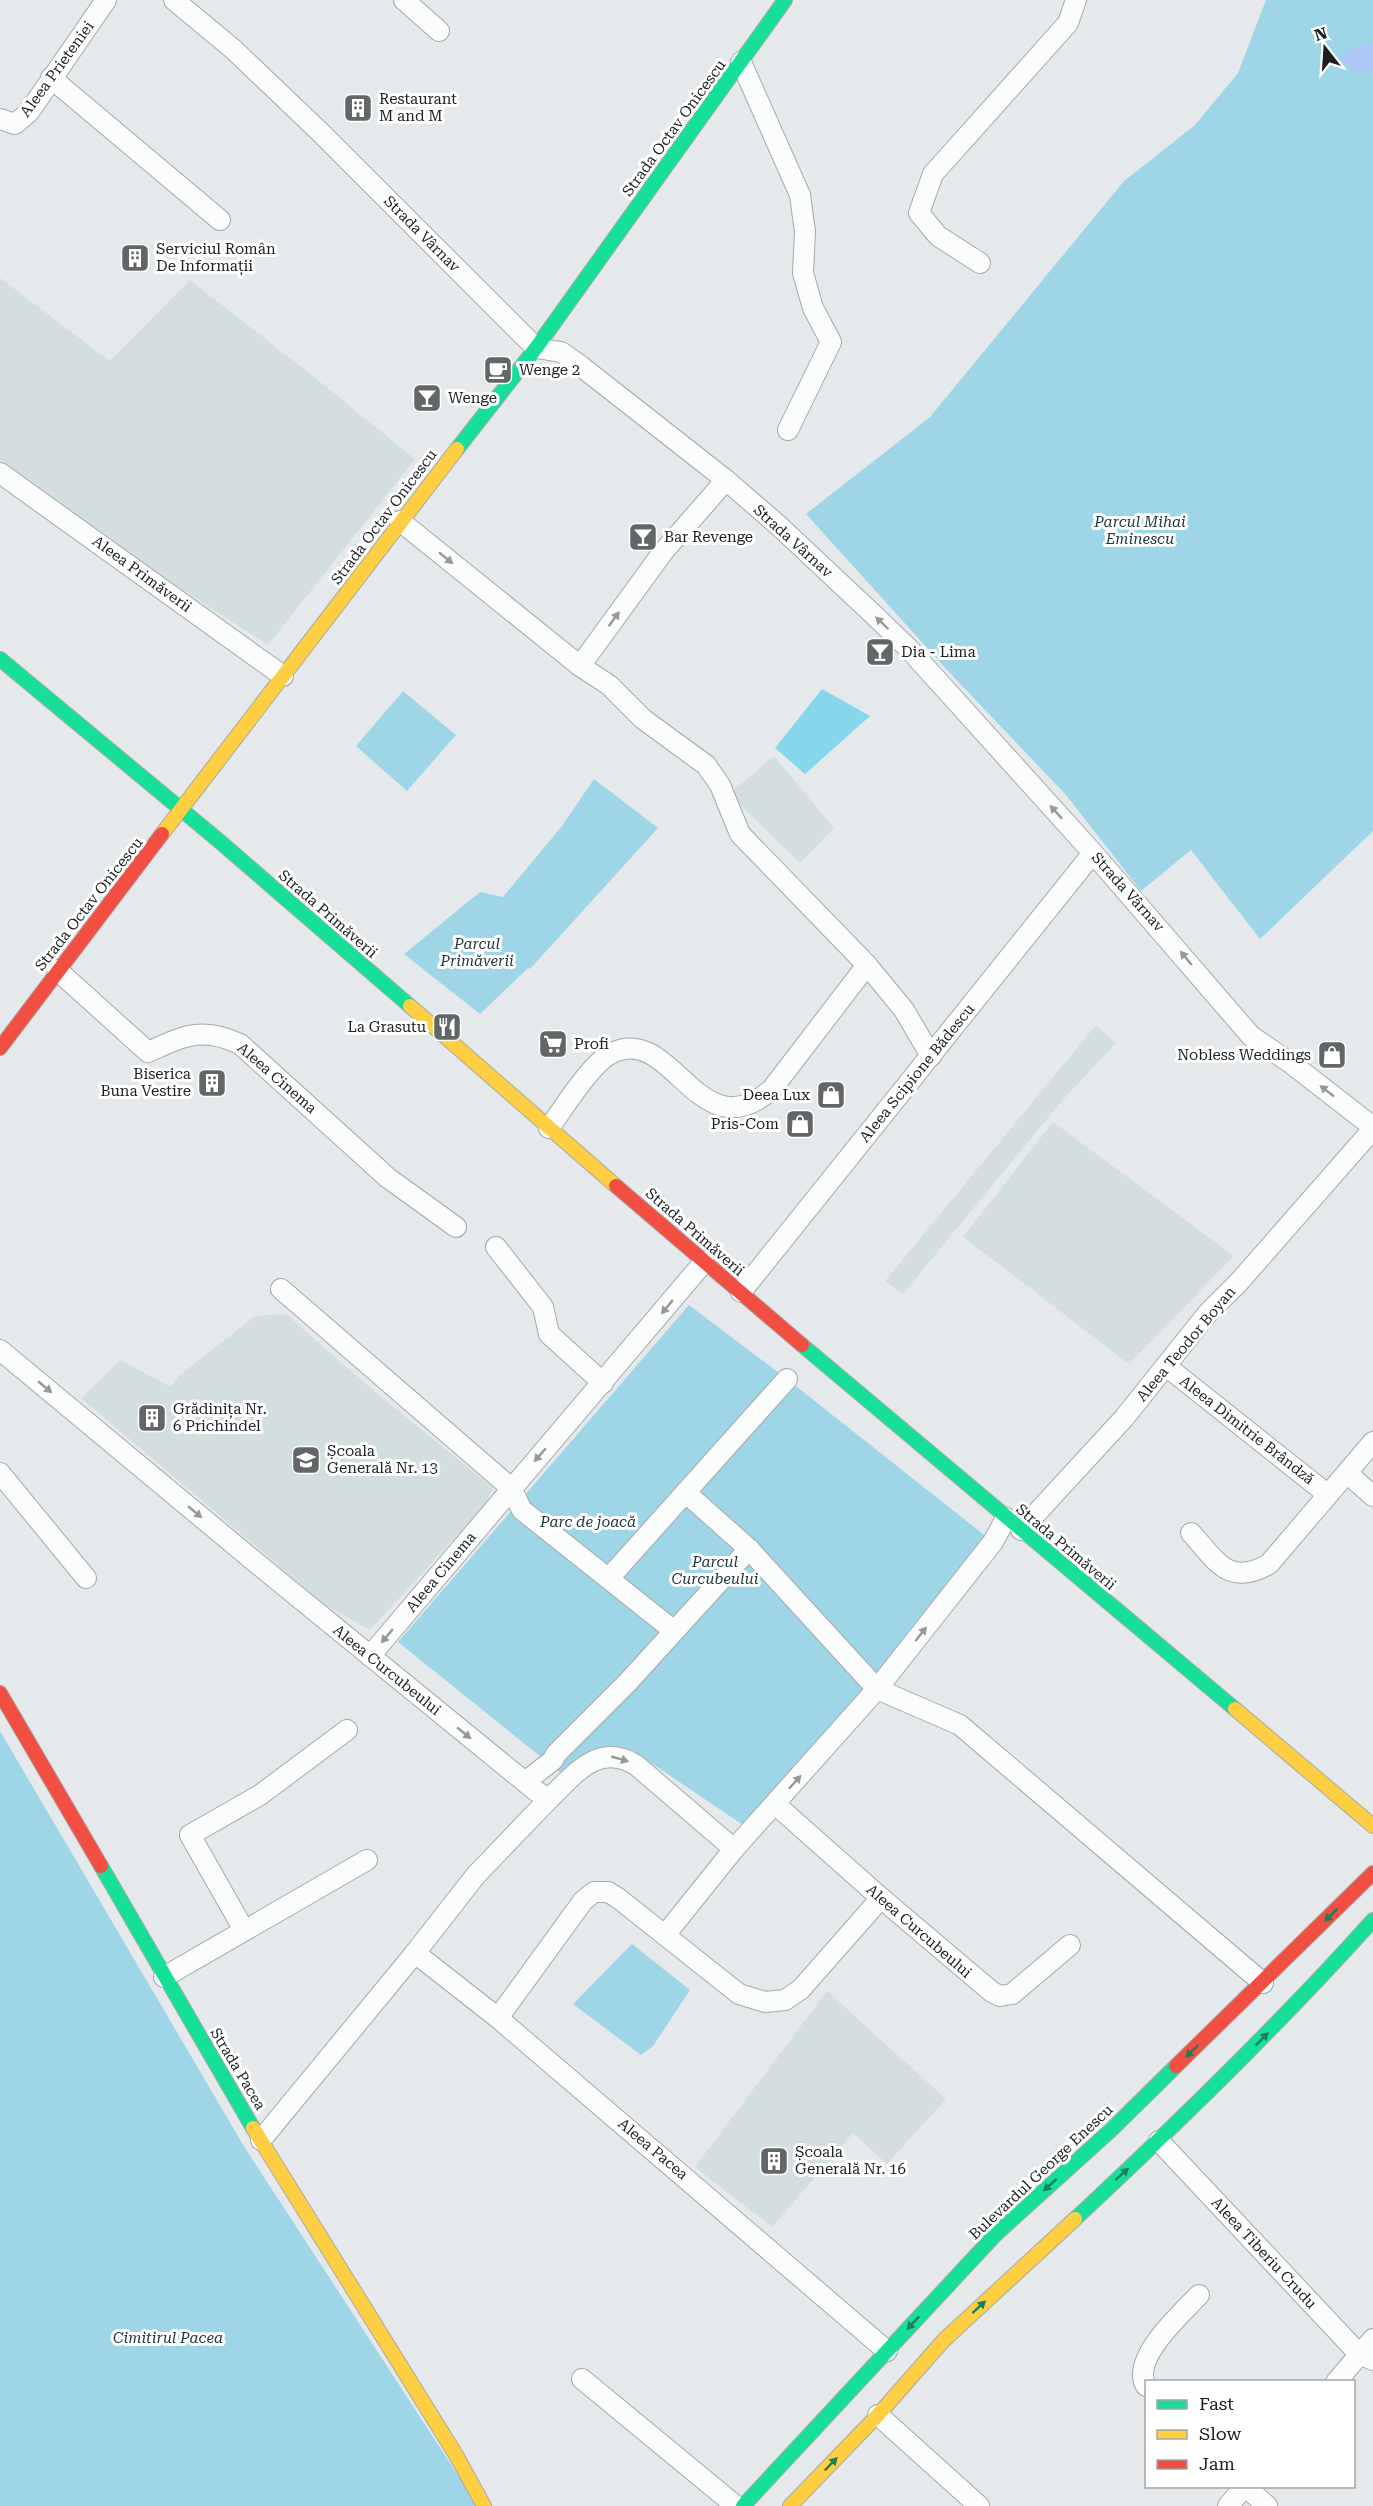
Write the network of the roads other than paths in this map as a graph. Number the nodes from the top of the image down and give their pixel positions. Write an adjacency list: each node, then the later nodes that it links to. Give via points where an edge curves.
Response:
1 (106, 0): 9 (street, Aleea Prieteniei)
2 (174, 0): 6 (street, Strada Vârnav)
3 (404, 0): 7 (street)
4 (785, 0): 8 (main road, Strada Octav Onicescu)
5 (1077, 0): 12 (street, via 1068,23 933,174 919,213 938,236)
6 (194, 6): 13 (street, Strada Vârnav)
7 (439, 31)
8 (741, 62): 13 (main road, Strada Octav Onicescu); 14 (street, via 800,195 805,232 803,273 813,308 831,342)
9 (51, 78): 10 (street, Aleea Prieteniei, via 22,120 15,124); 11 (street)
10 (0, 119)
11 (220, 220)
12 (980, 263)
13 (536, 348): 16 (street, Strada Vârnav, via 561,352); 17 (main road, Strada Octav Onicescu)
14 (788, 430)
15 (0, 472): 20 (street, Aleea Primăverii)
16 (726, 480): 19 (street, one-way to 16, via 663,552); 22 (street, Strada Vârnav, one-way to 16, via 909,649)
17 (400, 521): 19 (street, one-way to 19); 20 (main road, Strada Octav Onicescu)
18 (0, 659): 21 (main road, Strada Primăverii)
19 (580, 666): 23 (street, via 706,765 720,784 740,834)
20 (283, 676): 21 (main road, Strada Octav Onicescu)
21 (183, 809): 24 (main road, Strada Octav Onicescu); 27 (main road, Strada Primăverii)
22 (1093, 853): 26 (street, Aleea Scipione Bădescu); 28 (street, Strada Vârnav, one-way to 22, via 1251,1036)
23 (867, 965): 26 (street, via 904,1010); 27 (street, via 758,1102 739,1107 708,1102 643,1049 630,1048 600,1061)
24 (57, 970): 25 (main road, Strada Octav Onicescu); 29 (street, Aleea Cinema, via 148,1052 201,1034 215,1034 240,1044 388,1178)
25 (0, 1048)
26 (931, 1056): 33 (street, Aleea Scipione Bădescu)
27 (549, 1128): 31 (main road, Strada Primăverii)
28 (1373, 1128): 35 (street, Aleea Teodor Boyan, via 1208,1313)
29 (456, 1227)
30 (496, 1247): 37 (street, via 543,1307 549,1334)
31 (704, 1262): 33 (main road, Strada Primăverii); 37 (street, Aleea Cinema, one-way to 37)
32 (281, 1289): 41 (street)
33 (741, 1293): 45 (main road, Strada Primăverii)
34 (0, 1350): 51 (street, Aleea Curcubeului, one-way to 51)
35 (1166, 1366): 43 (street, Aleea Dimitrie Brândză); 45 (street, Aleea Teodor Boyan, via 1124,1418)
36 (787, 1379): 42 (street)
37 (603, 1383): 41 (street, Aleea Cinema, one-way to 41)
38 (1373, 1442): 39 (street, Aleea Dimitrie Brândză)
39 (1347, 1473): 43 (street, Aleea Dimitrie Brândză); 44 (street)
40 (0, 1474): 48 (street)
41 (511, 1488): 49 (street, via 522,1510); 51 (street, Aleea Cinema, one-way to 51)
42 (686, 1493): 47 (street); 49 (street)
43 (1327, 1494): 46 (street, Aleea Dimitrie Brândză, via 1269,1564 1253,1573 1240,1574 1224,1568)
44 (1373, 1496)
45 (1013, 1524): 52 (street, one-way to 45, via 993,1542); 58 (main road, Strada Primăverii)
46 (1191, 1533)
47 (749, 1549): 50 (street); 52 (street)
48 (86, 1578)
49 (609, 1578): 50 (street)
50 (673, 1630): 55 (street, via 553,1760)
51 (370, 1656): 55 (street, Aleea Curcubeului, one-way to 55)
52 (877, 1689): 57 (street, one-way to 52); 69 (street, via 960,1725)
53 (0, 1693): 68 (main road, Strada Pacea)
54 (347, 1731): 64 (street, via 260,1795 190,1835)
55 (525, 1782): 56 (street, Aleea Curcubeului)
56 (549, 1799): 59 (street, one-way to 59, via 584,1766 605,1756 622,1757); 67 (street, via 476,1875)
57 (775, 1804): 59 (street); 62 (street, Aleea Curcubeului)
58 (1373, 1826)
59 (734, 1849): 65 (street)
60 (367, 1860): 64 (street)
61 (1373, 1874): 69 (main road, Bulevardul George Enescu, one-way to 69)
62 (881, 1898): 65 (street, via 801,1989 785,2000 765,2002 739,1994); 66 (street, Aleea Curcubeului, via 984,1987 1000,1996 1012,1994)
63 (1373, 1920): 72 (main road, one-way to 63, via 1300,2001)
64 (244, 1930): 68 (street)
65 (665, 1935): 70 (street, via 618,1898 608,1892 594,1892)
66 (1070, 1945)
67 (415, 1953): 70 (street, Aleea Pacea); 71 (street)
68 (164, 1977): 71 (main road, Strada Pacea)
69 (1263, 1983): 75 (main road, Bulevardul George Enescu, one-way to 75, via 1112,2130 996,2234)
70 (498, 2018): 75 (street, Aleea Pacea)
71 (261, 2140): 81 (main road, Strada Pacea)
72 (1159, 2141): 76 (street, Aleea Tiberiu Crudu); 80 (main road, one-way to 72, via 945,2340)
73 (1199, 2295): 79 (street, via 1152,2349 1144,2365)
74 (1373, 2339): 76 (street)
75 (886, 2351): 87 (main road, Bulevardul George Enescu)
76 (1366, 2357): 78 (street)
77 (582, 2379): 86 (street)
78 (1338, 2380)
79 (1145, 2384)
80 (878, 2415): 88 (main road, one-way to 80); 89 (street)
81 (456, 2455): 84 (main road, Strada Pacea); 85 (main road, Strada Pacea)
82 (1244, 2488): 90 (street)
83 (1246, 2488): 91 (street)
84 (495, 2498)
85 (484, 2506)
86 (736, 2506)
87 (743, 2506)
88 (790, 2506)
89 (979, 2506)
90 (1228, 2506)
91 (1267, 2506)

